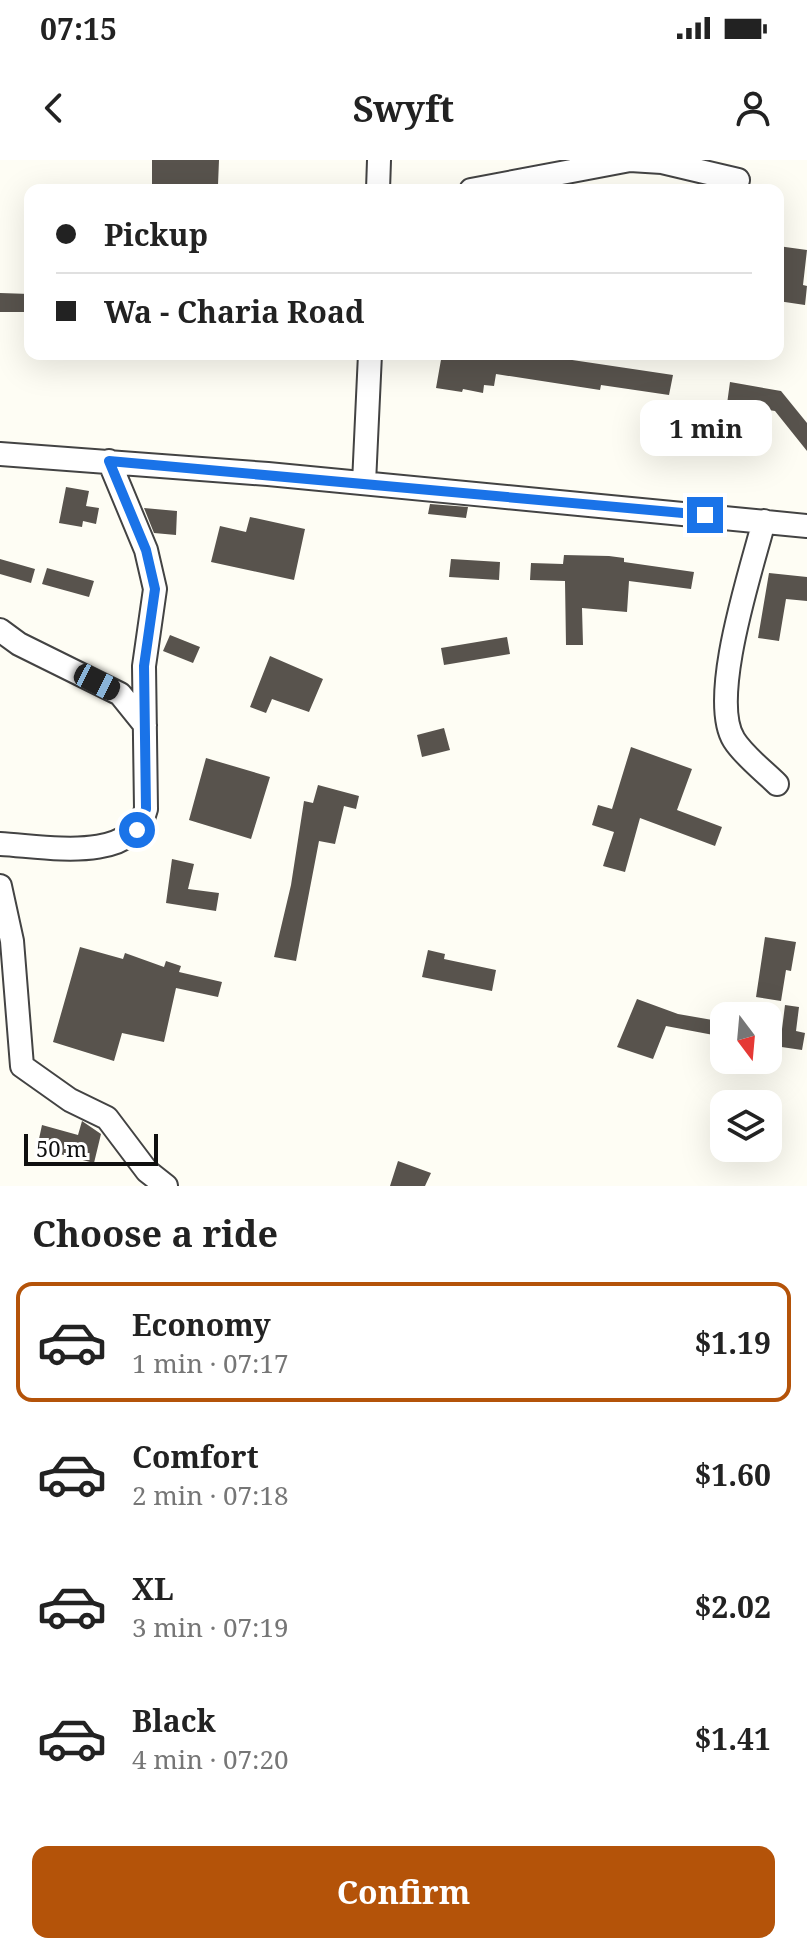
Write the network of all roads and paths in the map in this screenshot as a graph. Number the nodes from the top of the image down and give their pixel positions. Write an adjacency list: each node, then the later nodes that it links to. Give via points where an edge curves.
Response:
1 (379, 160): 4 (street)
2 (630, 160): 3 (street); 5 (street)
3 (738, 180)
4 (378, 184)
5 (503, 184)
6 (370, 360): 9 (street)
7 (0, 454): 8 (street)
8 (109, 461): 9 (street); 13 (street, via 146,550 155,589 144,666)
9 (364, 483): 10 (street)
10 (764, 521): 11 (street); 14 (street, via 724,701 734,741)
11 (807, 526)
12 (0, 630): 13 (street, via 120,694)
13 (145, 725): 15 (street, via 146,809 137,830 123,841 78,848)
14 (777, 784)
15 (0, 844)
16 (0, 886): 17 (street, via 12,941 22,1066 107,1118 147,1171)
17 (166, 1186)

